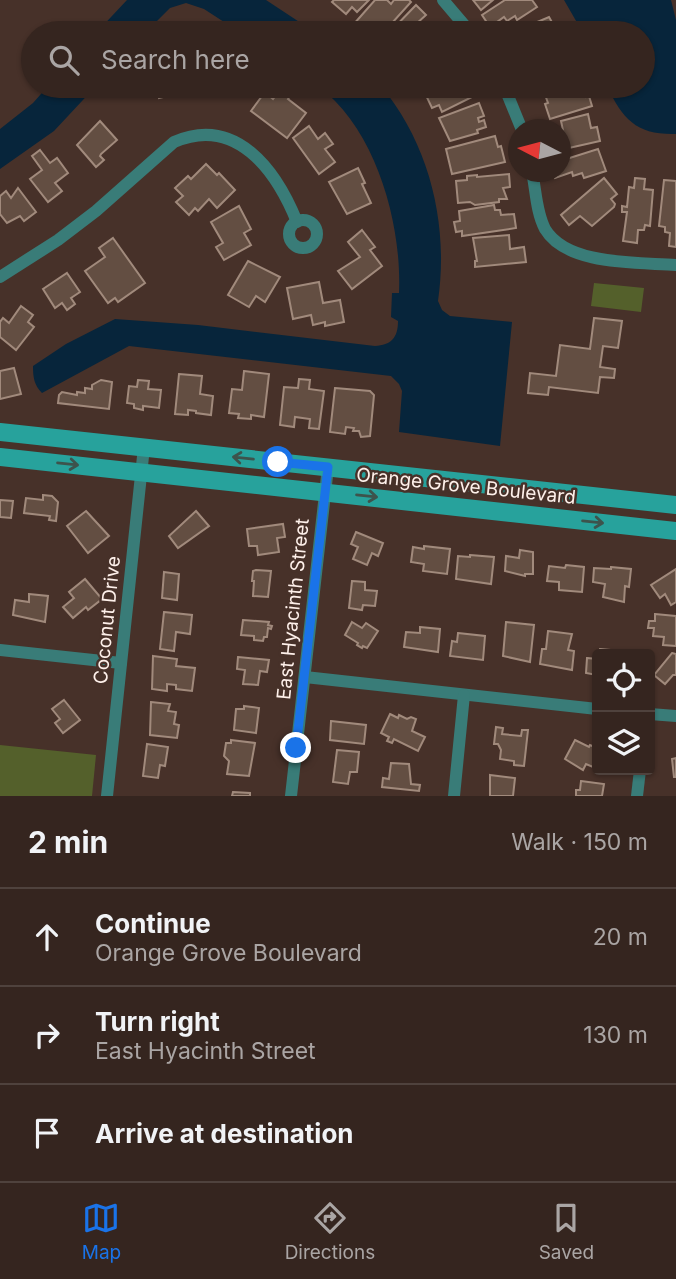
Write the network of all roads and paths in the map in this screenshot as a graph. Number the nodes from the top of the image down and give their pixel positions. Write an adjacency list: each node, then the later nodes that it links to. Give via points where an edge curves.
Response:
1 (443, 0): 2 (street)
2 (461, 21)
3 (509, 98): 4 (street)
4 (518, 119)
5 (534, 182): 7 (street, via 546,231 573,253)
6 (297, 222): 8 (street, via 278,183 240,144 224,136 189,136 174,142 58,240)
7 (676, 265)
8 (0, 277)
9 (0, 432): 10 (street, Orange Grove Boulevard)
10 (144, 447): 12 (street, Orange Grove Boulevard, one-way to 10); 13 (street, Coconut Drive)
11 (0, 457): 13 (street, Orange Grove Boulevard, one-way to 13)
12 (328, 467): 14 (street, East Hyacinth Street); 15 (street, Orange Grove Boulevard)
13 (142, 472): 14 (street, Orange Grove Boulevard); 18 (street, Coconut Drive)
14 (325, 492): 16 (street, Orange Grove Boulevard, one-way to 16); 19 (street, East Hyacinth Street)
15 (676, 505)
16 (676, 531)
17 (0, 650): 18 (street)
18 (121, 663): 25 (street, Coconut Drive)
19 (305, 677): 20 (street); 26 (street, East Hyacinth Street)
20 (464, 695): 21 (street); 27 (street)
21 (592, 708)
22 (655, 714): 23 (street)
23 (676, 716)
24 (639, 775): 28 (street)
25 (107, 796)
26 (291, 796)
27 (454, 796)
28 (637, 796)

